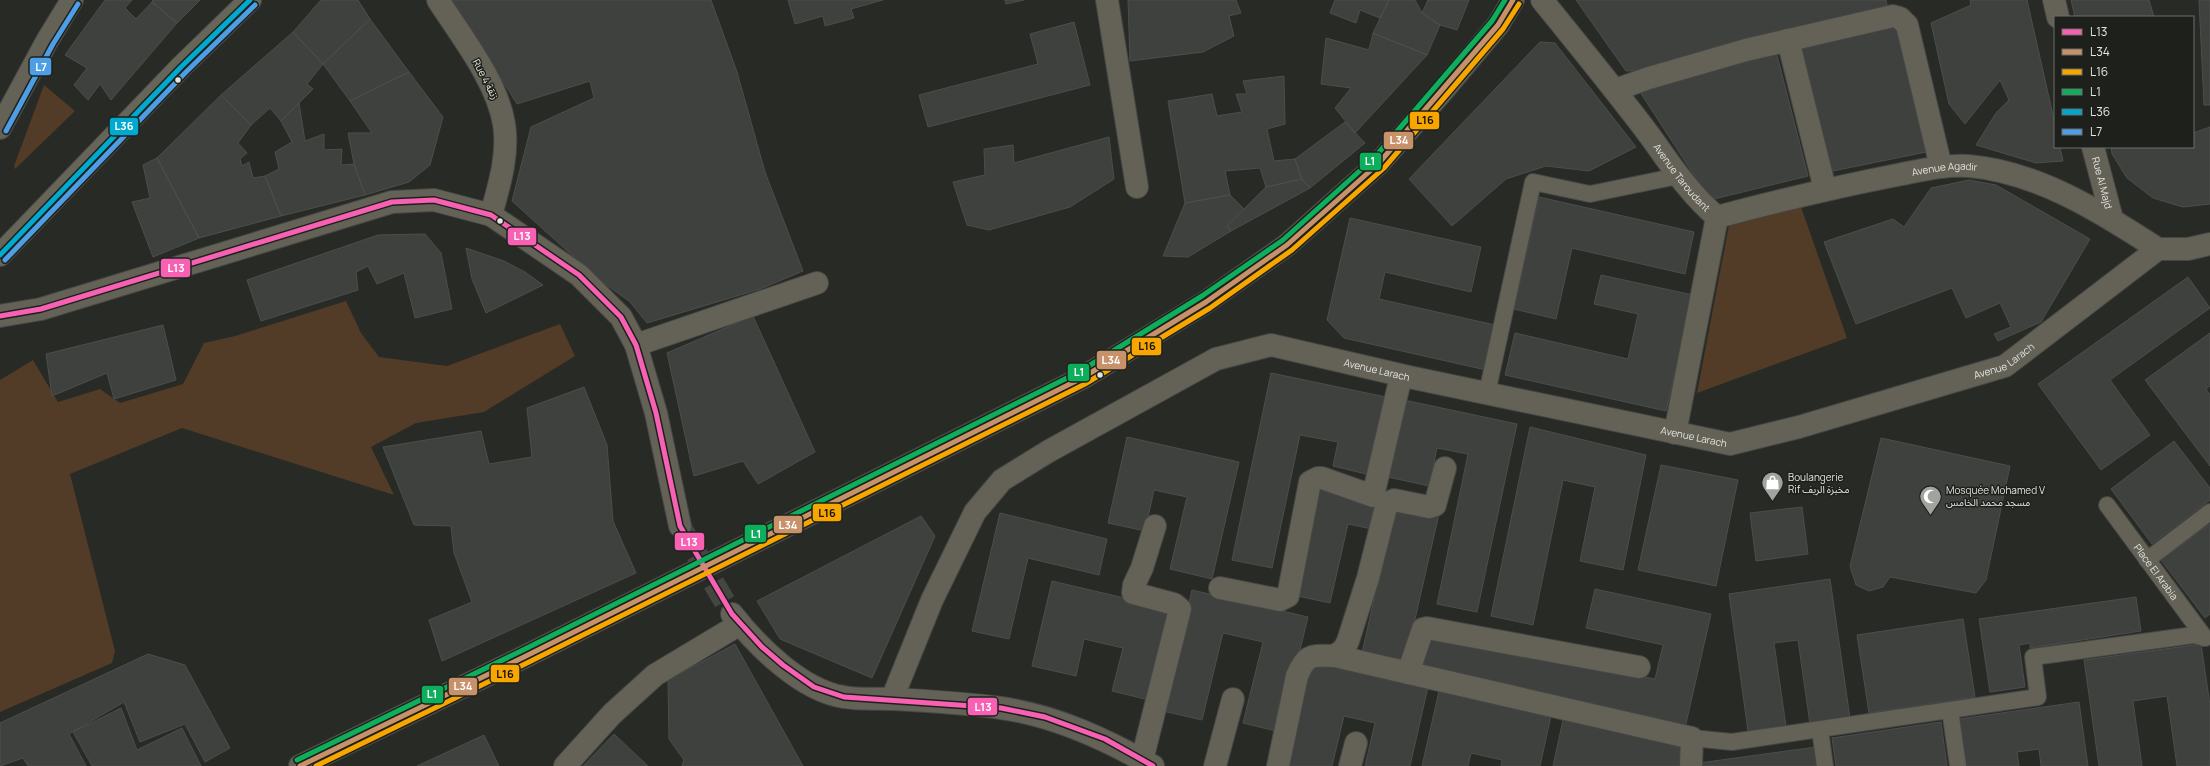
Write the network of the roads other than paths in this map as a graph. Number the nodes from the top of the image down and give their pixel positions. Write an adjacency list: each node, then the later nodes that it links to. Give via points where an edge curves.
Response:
1 (72, 0): 11 (street)
2 (250, 0): 22 (main road, via 181,67)
3 (438, 0): 17 (street, Rue 4 زنقة, via 480,66 497,99 504,125 501,176)
4 (1107, 0): 15 (street)
5 (1513, 0): 48 (street, via 1498,24 1379,163 1286,245 1206,302 1082,378)
6 (1542, 0): 10 (street, Avenue Taroudant)
7 (2054, 0): 8 (street)
8 (2058, 16)
9 (1788, 40): 10 (street, via 1739,52); 13 (street, via 1893,16 1900,18 1907,25); 16 (street)
10 (1615, 90): 14 (street, Avenue Taroudant)
11 (0, 128)
12 (2093, 148): 19 (street, Rue Al Majd)
13 (1940, 167): 16 (street, Avenue Agadir); 19 (street, Avenue Agadir, via 1967,166 2001,171 2047,186)
14 (1678, 176): 18 (street, Avenue Taroudant, via 1697,201); 27 (lane, via 1590,194 1533,182)
15 (1136, 187)
16 (1825, 189): 18 (street, Avenue Agadir)
17 (491, 215): 24 (street, via 434,200 392,202 41,309); 25 (street, via 579,275 620,317)
18 (1717, 217): 28 (street, Avenue Taroudant)
19 (2112, 220): 21 (street, Avenue Agadir)
20 (2210, 244): 21 (street, via 2188,249)
21 (2158, 248): 28 (street, Avenue Larach, via 2005,366 1799,427 1730,444)
22 (0, 256)
23 (817, 283): 25 (street)
24 (0, 316)
25 (636, 344): 33 (street, via 656,413)
26 (1401, 376): 27 (street, Avenue Larach); 30 (street); 41 (street, Avenue Larach, via 1271,345 1216,359 1002,480 975,512 932,600)
27 (1486, 394): 28 (street, Avenue Larach)
28 (1674, 433)
29 (1445, 468): 30 (street, via 1435,506)
30 (1382, 498): 36 (street, via 1322,478 1313,479 1310,482 1302,517 1288,596 1280,600); 38 (street, via 1386,507 1368,578 1348,641 1344,649)
31 (2107, 505): 35 (lane, Place El Arabia)
32 (2210, 512): 35 (lane)
33 (680, 526)
34 (1155, 526): 47 (street, via 1133,593 1174,604 1180,609)
35 (2147, 560): 37 (lane, Place El Arabia)
36 (1220, 588)
37 (2208, 636): 43 (lane, via 2194,635 2033,657 2038,697)
38 (1335, 656): 40 (street); 51 (street, via 1312,656 1307,658 1301,667)
39 (1639, 667): 40 (street, via 1428,628 1423,629)
40 (1408, 673): 45 (street)
41 (892, 698): 47 (street, via 1001,708 1045,717 1105,739); 49 (street, via 844,697 814,687 783,665 736,619 654,675 612,714)
42 (1233, 699): 50 (street)
43 (1950, 710): 44 (lane); 55 (lane)
44 (1820, 730): 45 (lane, via 1732,742); 54 (lane)
45 (1692, 738): 53 (street)
46 (1356, 743): 52 (street)
47 (1147, 763)
48 (300, 766)
49 (565, 766)
50 (1215, 766)
51 (1278, 766)
52 (1350, 766)
53 (1691, 766)
54 (1825, 766)
55 (1958, 766)

